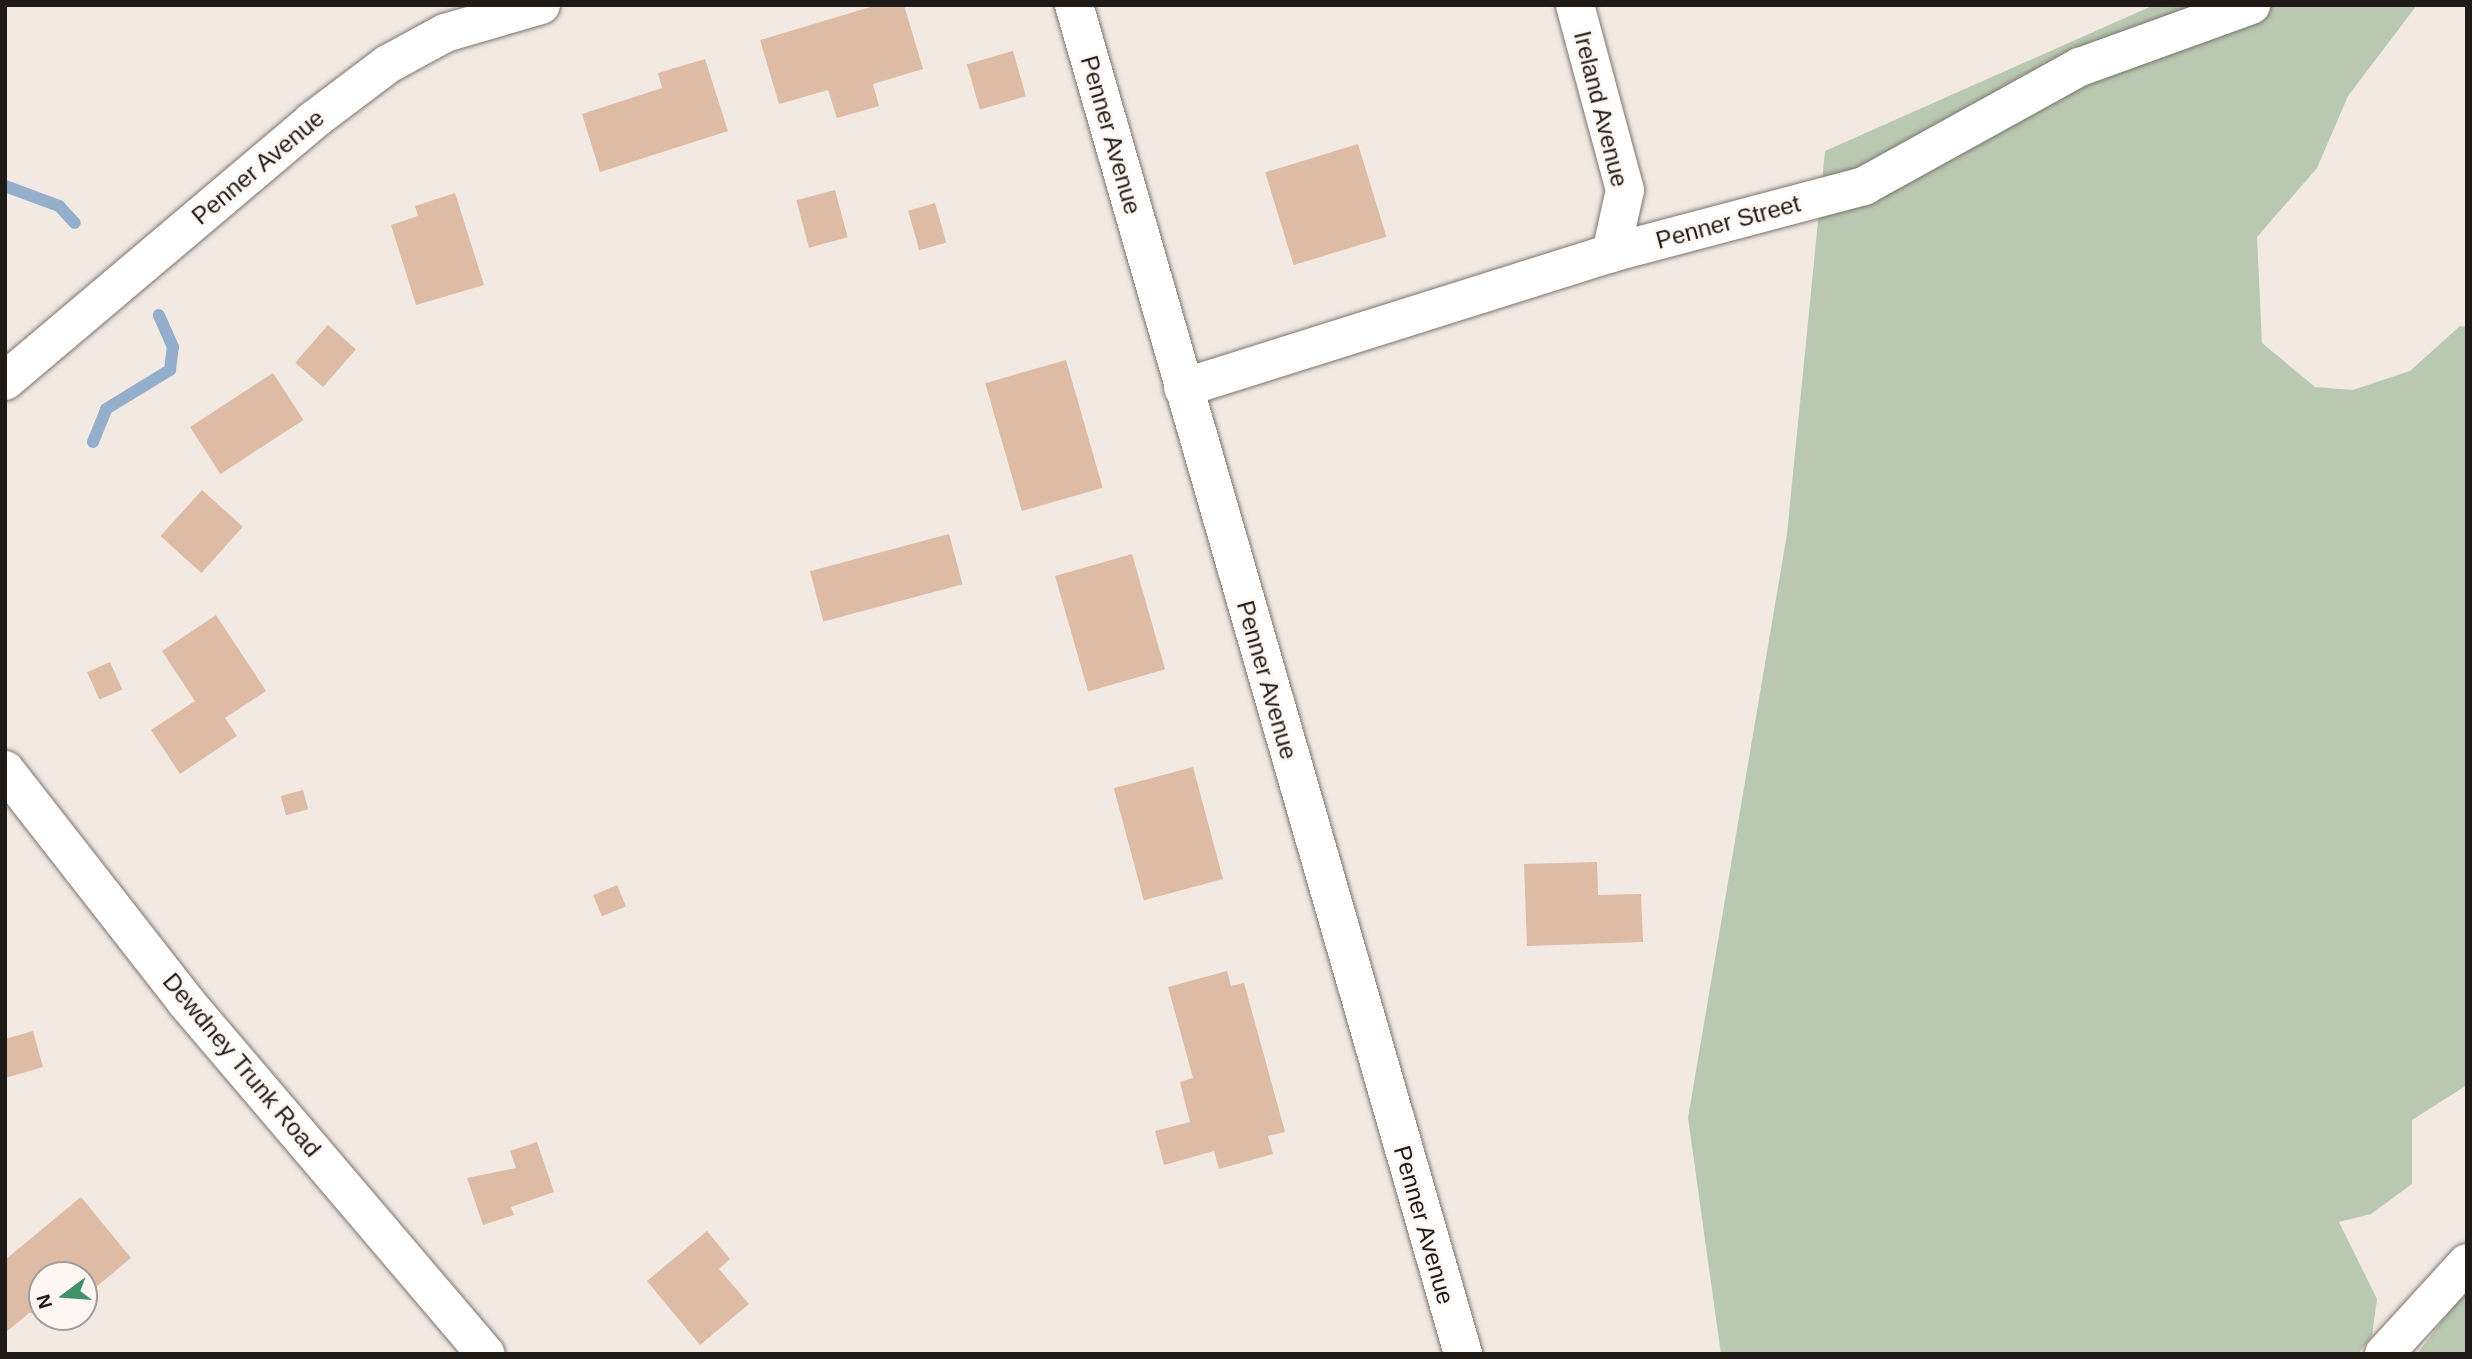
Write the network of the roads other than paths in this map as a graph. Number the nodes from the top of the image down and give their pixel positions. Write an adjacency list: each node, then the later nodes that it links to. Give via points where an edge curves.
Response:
1 (541, 5): 6 (street, Penner Avenue, via 446,33 388,64 311,122)
2 (1074, 5): 7 (street, Penner Avenue)
3 (1575, 5): 5 (street, Ireland Avenue, via 1625,190)
4 (2251, 5): 5 (street, Penner Street, via 2080,67 1864,186)
5 (1611, 253): 7 (street, Penner Street)
6 (5, 381)
7 (1183, 388): 11 (street, Penner Avenue)
8 (5, 770): 10 (street, Dewdney Trunk Road, via 186,1002)
9 (2467, 1263): 12 (street)
10 (486, 1354)
11 (1462, 1354)
12 (2384, 1354)

